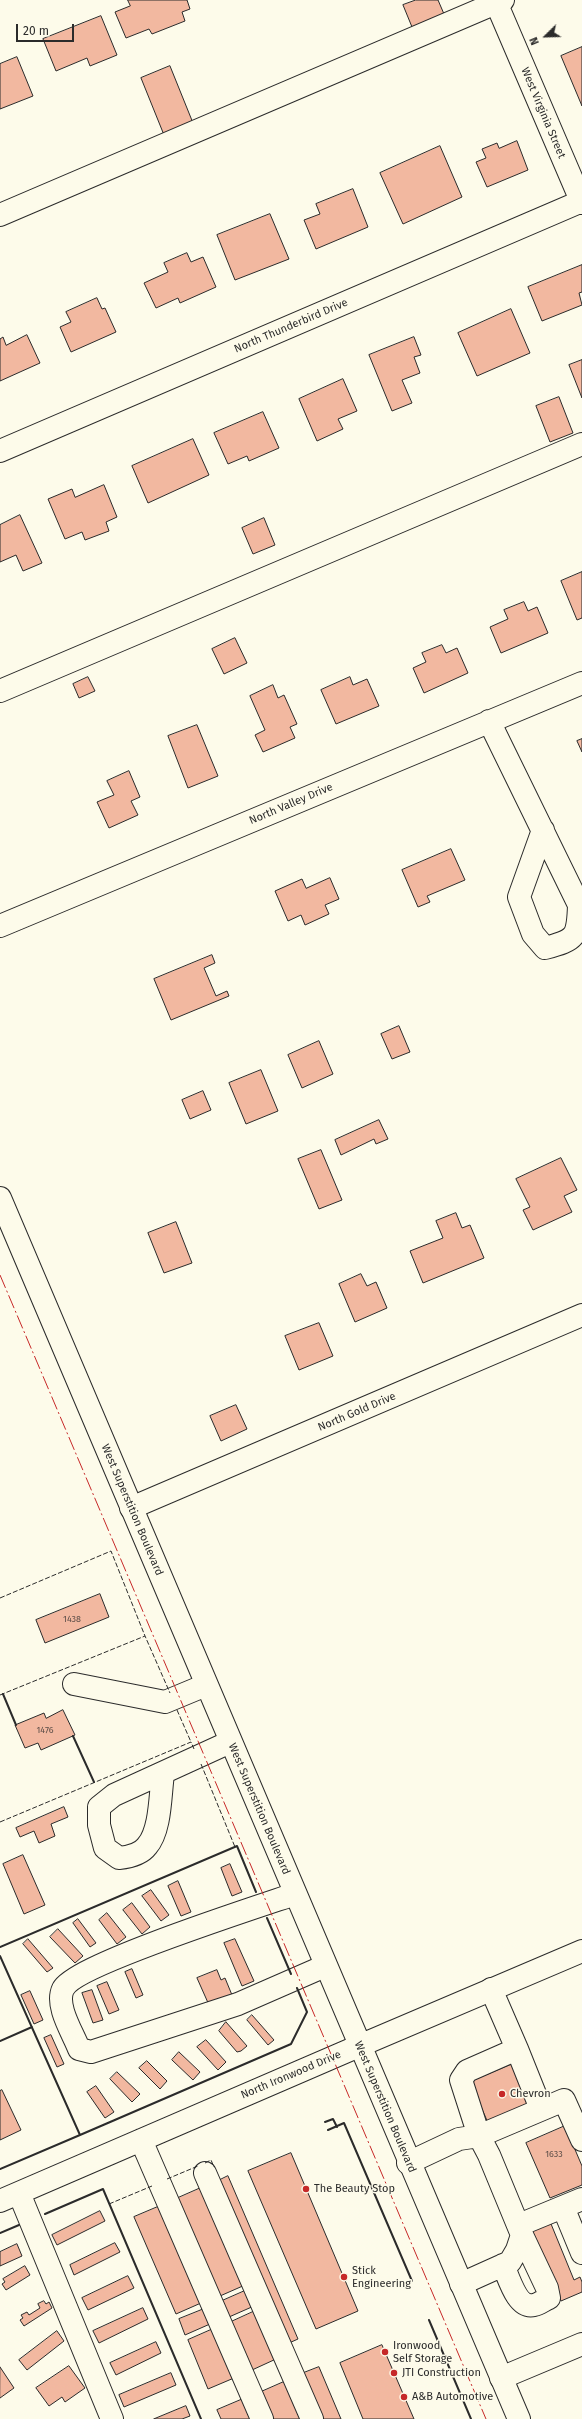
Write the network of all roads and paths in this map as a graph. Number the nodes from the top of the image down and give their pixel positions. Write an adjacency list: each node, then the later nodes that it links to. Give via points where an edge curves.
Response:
1 (498, 1): 2 (street, West Virginia Street); 3 (street)
2 (582, 202): 5 (street, North Thunderbird Drive)
3 (0, 215)
4 (582, 444): 7 (street)
5 (0, 451)
6 (582, 683): 8 (street, North Valley Drive)
7 (0, 691)
8 (489, 722): 9 (street); 10 (street, North Valley Drive)
9 (543, 830)
10 (0, 926)
11 (0, 1198): 13 (street, West Superstition Boulevard)
12 (582, 1315): 13 (street, North Gold Drive)
13 (131, 1508): 15 (street, West Superstition Boulevard)
14 (74, 1684): 15 (street, via 165,1702)
15 (206, 1686): 16 (street, West Superstition Boulevard)
16 (230, 1742): 17 (street); 18 (street, West Superstition Boulevard)
17 (163, 1774)
18 (295, 1894): 20 (street, West Superstition Boulevard); 20 (street, via 155,1943 77,1976 63,1988 60,2003 79,2049 91,2052 238,2004)
19 (582, 1951): 21 (street, North Ironwood Drive)
20 (325, 1966): 22 (street, West Superstition Boulevard)
21 (491, 1989): 22 (street, North Ironwood Drive); 23 (street)
22 (359, 2046): 26 (street, North Ironwood Drive); 28 (street, West Superstition Boulevard)
23 (517, 2049): 24 (street); 25 (street, via 467,2071 461,2080)
24 (541, 2109): 25 (street); 27 (street, via 564,2100)
25 (479, 2136): 28 (street, via 459,2139); 32 (street)
26 (141, 2140): 30 (street, North Ironwood Drive); 39 (street)
27 (582, 2140)
28 (408, 2163): 35 (street, West Superstition Boulevard)
29 (205, 2173): 40 (street)
30 (10, 2197): 38 (street)
31 (573, 2203): 32 (street); 33 (street)
32 (520, 2230): 34 (street, via 517,2250 510,2262); 34 (street, via 547,2288 549,2298 534,2305 525,2305)
33 (582, 2253)
34 (503, 2265): 35 (street)
35 (461, 2284): 37 (street, West Superstition Boulevard)
36 (582, 2344): 37 (street)
37 (501, 2378): 41 (street, West Superstition Boulevard)
38 (112, 2419)
39 (262, 2419)
40 (312, 2419)
41 (519, 2419)

